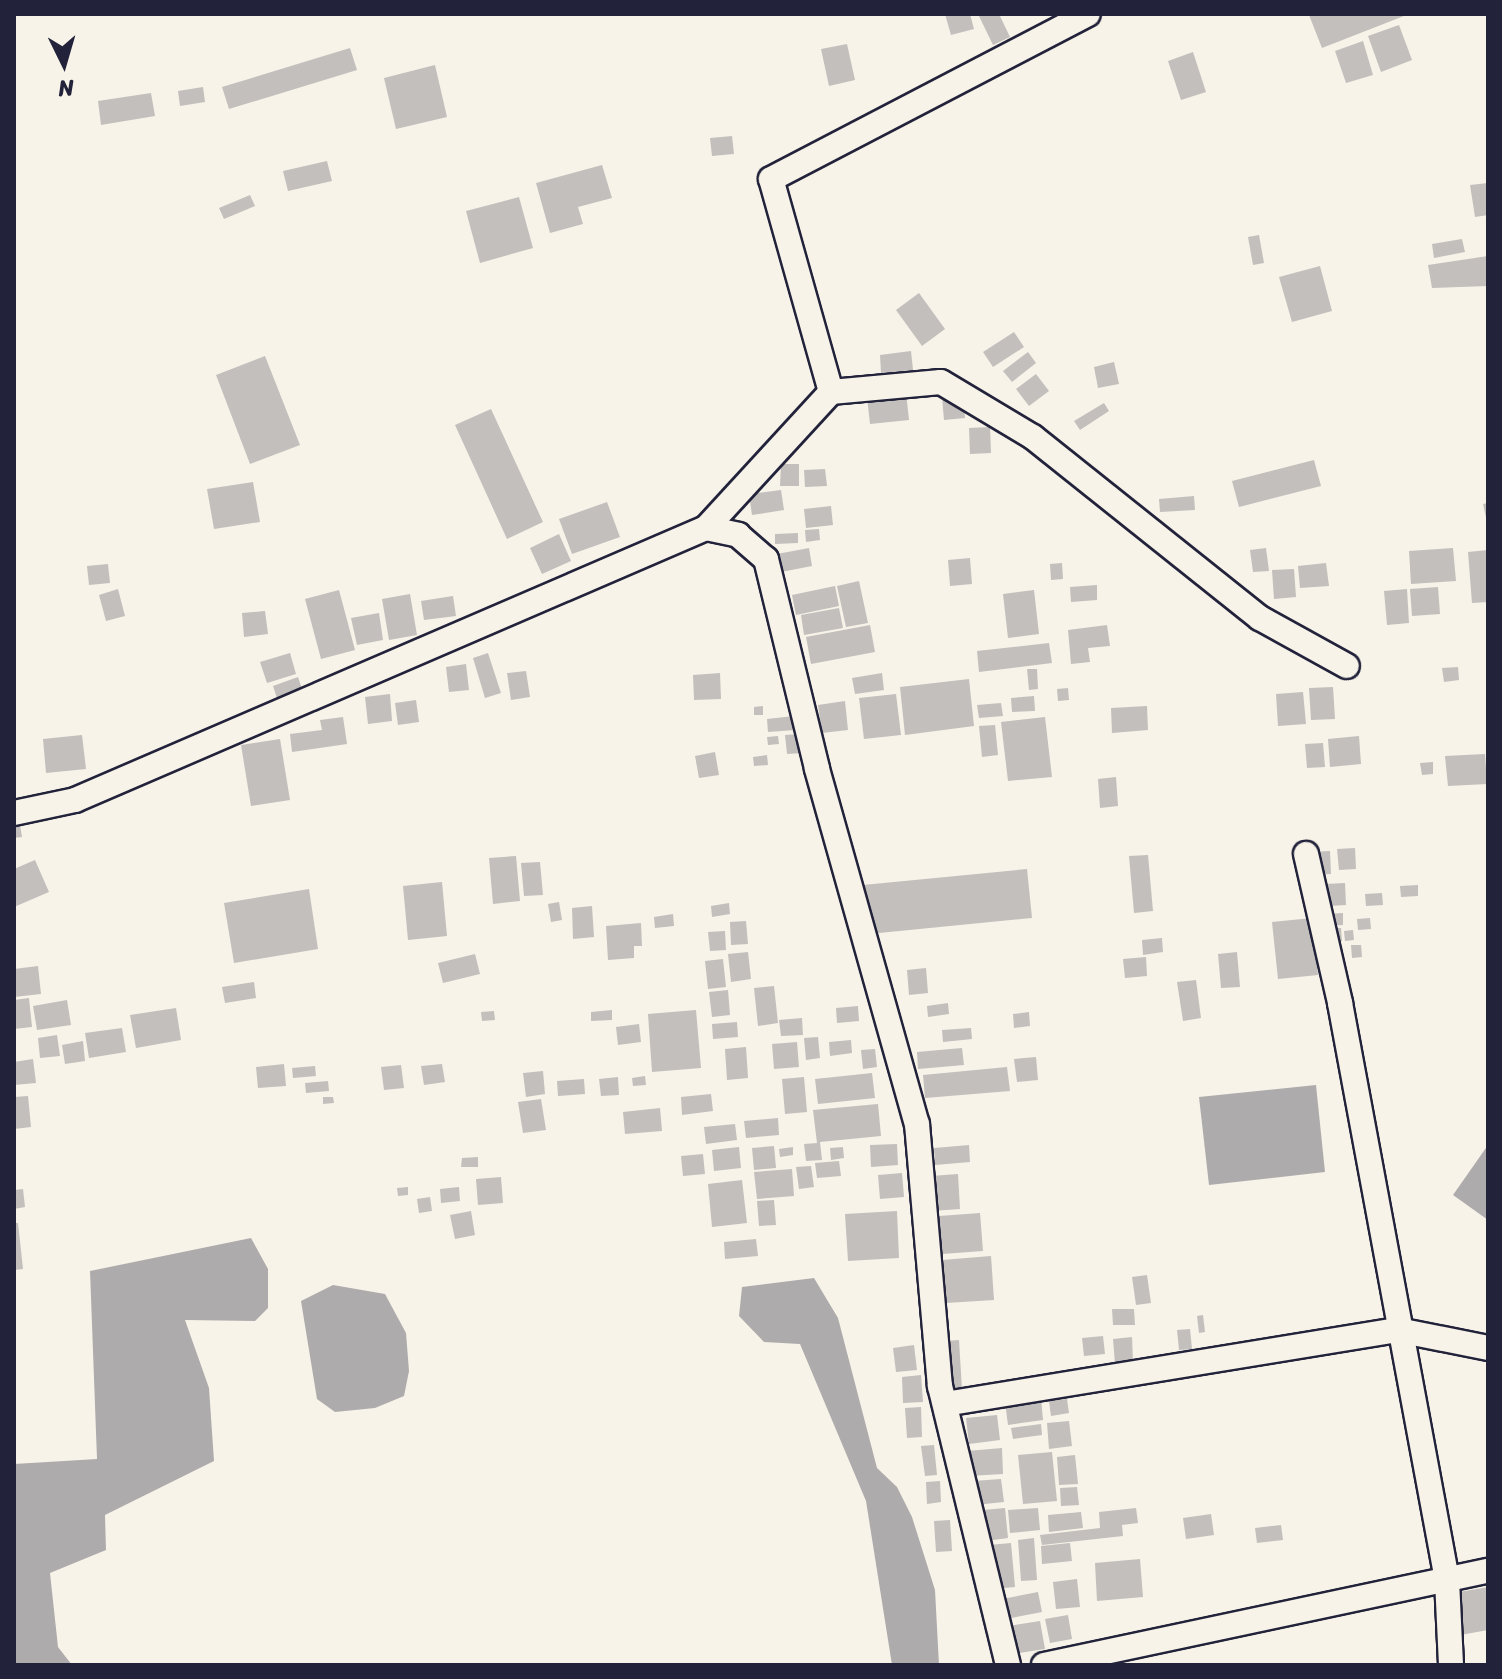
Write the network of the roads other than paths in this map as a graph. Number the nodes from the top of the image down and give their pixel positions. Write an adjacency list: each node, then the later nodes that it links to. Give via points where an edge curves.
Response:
1 (1088, 14): 2 (street, via 771,179)
2 (831, 392): 3 (street); 4 (street, via 941,382 1033,437 1260,618)
3 (706, 528): 5 (street, via 75,800); 9 (street, via 738,535 766,559 817,769 917,1124)
4 (1347, 666)
5 (14, 813)
6 (1306, 854): 7 (street, via 1340,1003)
7 (1398, 1330): 8 (street); 9 (street); 11 (street)
8 (1488, 1348)
9 (945, 1404): 12 (street)
10 (1488, 1571): 11 (street)
11 (1447, 1580): 13 (street); 14 (street)
12 (1008, 1665)
13 (1044, 1665)
14 (1451, 1665)

